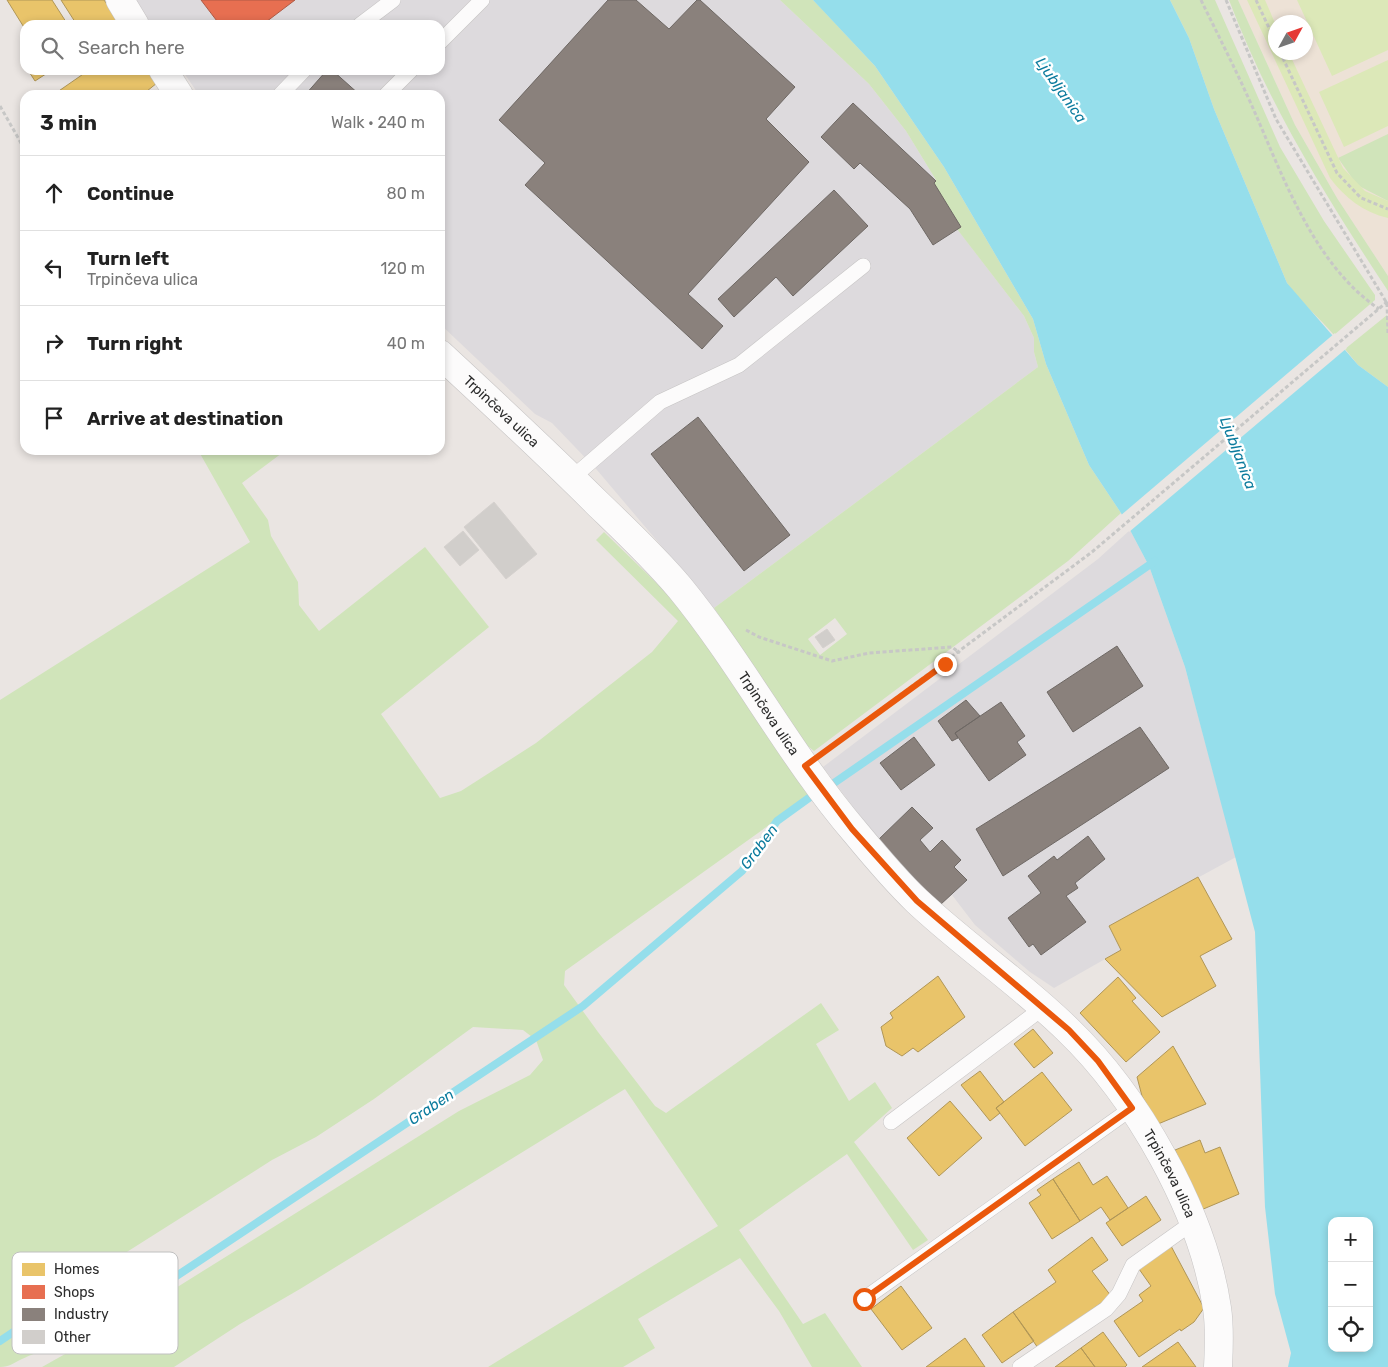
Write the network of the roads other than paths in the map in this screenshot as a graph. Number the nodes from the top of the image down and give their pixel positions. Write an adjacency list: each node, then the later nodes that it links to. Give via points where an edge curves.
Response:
1 (120, 0): 4 (street)
2 (394, 0): 5 (lane)
3 (482, 0): 6 (lane)
4 (132, 20)
5 (367, 20)
6 (445, 37)
7 (166, 75): 10 (street)
8 (299, 75): 11 (lane)
9 (406, 75): 12 (lane)
10 (176, 90)
11 (285, 90)
12 (391, 90)
13 (863, 266): 15 (lane, via 739,365 660,402)
14 (445, 359): 15 (street, Trpinčeva ulica)
15 (572, 478): 16 (street, Trpinčeva ulica, via 653,557 703,617 852,829 917,901)
16 (1044, 1007): 17 (street, Trpinčeva ulica, via 1098,1061); 18 (lane)
17 (1132, 1108): 19 (street, Trpinčeva ulica, via 1175,1182); 20 (lane)
18 (891, 1122)
19 (1192, 1223): 21 (lane, via 1133,1265 1119,1294 1106,1309); 22 (street, Trpinčeva ulica, via 1210,1274 1218,1310)
20 (864, 1299)
21 (1020, 1367)
22 (1218, 1367)

